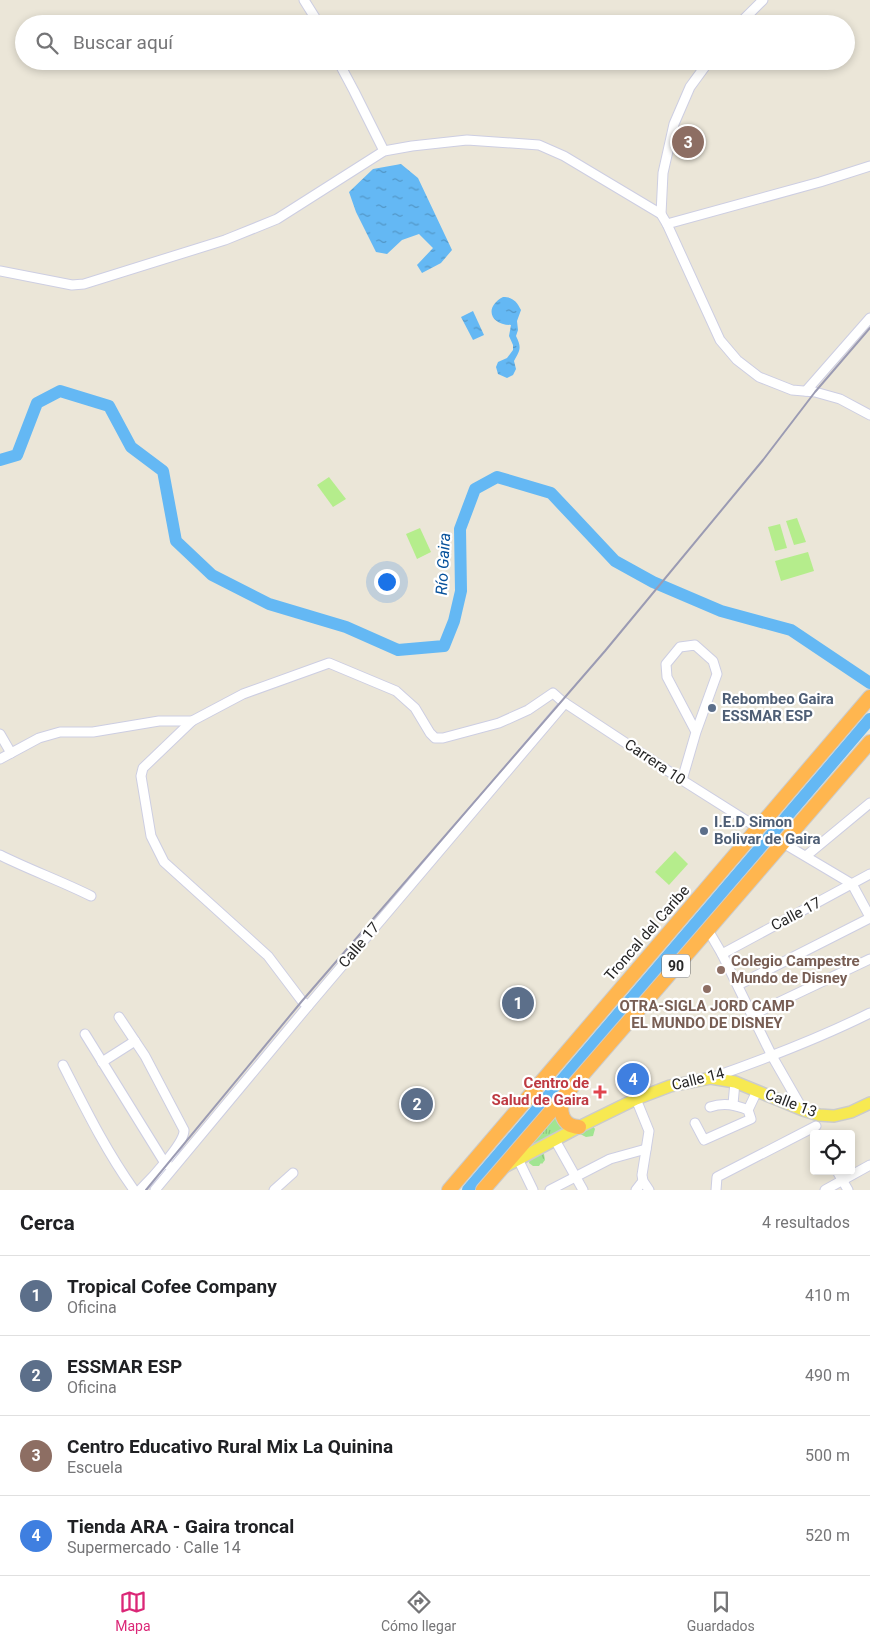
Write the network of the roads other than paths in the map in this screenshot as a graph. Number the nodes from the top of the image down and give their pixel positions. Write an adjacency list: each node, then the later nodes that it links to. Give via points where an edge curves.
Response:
1 (304, 0): 3 (street)
2 (763, 0): 4 (street)
3 (313, 15)
4 (748, 15)
5 (343, 70): 7 (street)
6 (702, 70): 9 (street, via 690,87 674,124 663,173)
7 (384, 151): 9 (street, via 467,140 539,145 564,156); 11 (street, via 277,219 216,243 84,284 72,285)
8 (870, 166): 10 (street)
9 (661, 214): 10 (street)
10 (667, 224): 13 (street, via 720,340 736,360 759,377 792,390)
11 (0, 270)
12 (870, 318): 13 (street)
13 (806, 390): 14 (street, via 840,399)
14 (870, 415)
15 (870, 697): 25 (highway, Troncal del Caribe / 90)
16 (565, 703): 17 (street, Carrera 10, via 553,693 528,710 499,723 435,738 415,708 396,690 329,663 243,694); 23 (street, Carrera 10); 37 (street, Calle 17)
17 (192, 721): 21 (street, via 159,721 93,732 60,732 39,738); 37 (street, via 143,768 141,776 151,836 164,862 268,956)
18 (696, 732): 18 (street, via 717,674 713,661 695,645 680,647 666,664 667,677); 23 (street)
19 (0, 734): 21 (street)
20 (870, 742): 26 (highway, 90)
21 (11, 753): 22 (street)
22 (0, 760)
23 (682, 780): 25 (street, Carrera 10)
24 (870, 803): 28 (street)
25 (758, 828): 75 (highway, Troncal del Caribe / 90)
26 (783, 843): 28 (street); 33 (highway, 90)
27 (0, 855): 31 (street)
28 (806, 856): 30 (street)
29 (870, 874): 30 (street, Calle 17)
30 (852, 884): 32 (street); 34 (street, Calle 17)
31 (91, 896)
32 (870, 918): 36 (street)
33 (708, 930): 34 (street); 49 (highway, 90)
34 (722, 954): 36 (street)
35 (870, 960): 39 (street)
36 (738, 985): 39 (street)
37 (308, 1006): 64 (street, Calle 17)
38 (870, 1012): 43 (street, Calle 14)
39 (752, 1015): 43 (street)
40 (119, 1016): 42 (street)
41 (85, 1034): 44 (street)
42 (135, 1041): 44 (street); 62 (street, via 184,1130)
43 (772, 1056): 46 (street, Calle 14); 55 (street)
44 (102, 1062): 62 (street)
45 (63, 1065): 71 (street, via 106,1146)
46 (711, 1078): 47 (main road, Calle 13); 50 (main road, Calle 14, via 670,1086)
47 (736, 1082): 48 (main road, Calle 13); 52 (street)
48 (757, 1091): 54 (street); 55 (main road, Calle 13)
49 (564, 1096): 58 (highway, via 560,1106 562,1117); 65 (highway, 90)
50 (636, 1099): 58 (main road, Calle 14); 60 (street, via 650,1131)
51 (870, 1103): 57 (main road, Calle 13)
52 (733, 1104): 53 (street); 54 (street)
53 (710, 1107)
54 (748, 1110): 56 (street, via 751,1119 704,1140)
55 (803, 1110): 57 (main road, Calle 13)
56 (695, 1123)
57 (818, 1125): 82 (street, Calle 13, via 717,1177)
58 (579, 1127): 59 (main road, Calle 14)
59 (555, 1140): 61 (main road, Calle 14); 68 (street)
60 (646, 1149): 68 (street, via 610,1159); 69 (street)
61 (518, 1159): 65 (main road, Calle 14); 77 (street)
62 (165, 1162): 64 (street); 72 (street)
63 (870, 1165): 70 (street)
64 (173, 1168): 73 (street, Calle 17)
65 (502, 1168): 76 (highway, 90)
66 (293, 1173): 74 (street)
67 (840, 1175): 70 (street)
68 (575, 1176): 78 (street); 79 (street)
69 (643, 1181): 80 (street); 81 (street)
70 (843, 1181): 83 (street); 84 (street)
71 (134, 1190)
72 (140, 1190)
73 (155, 1190)
74 (274, 1190)
75 (449, 1190)
76 (483, 1190)
77 (533, 1190)
78 (550, 1190)
79 (583, 1190)
80 (636, 1190)
81 (649, 1190)
82 (716, 1190)
83 (825, 1190)
84 (848, 1190)

